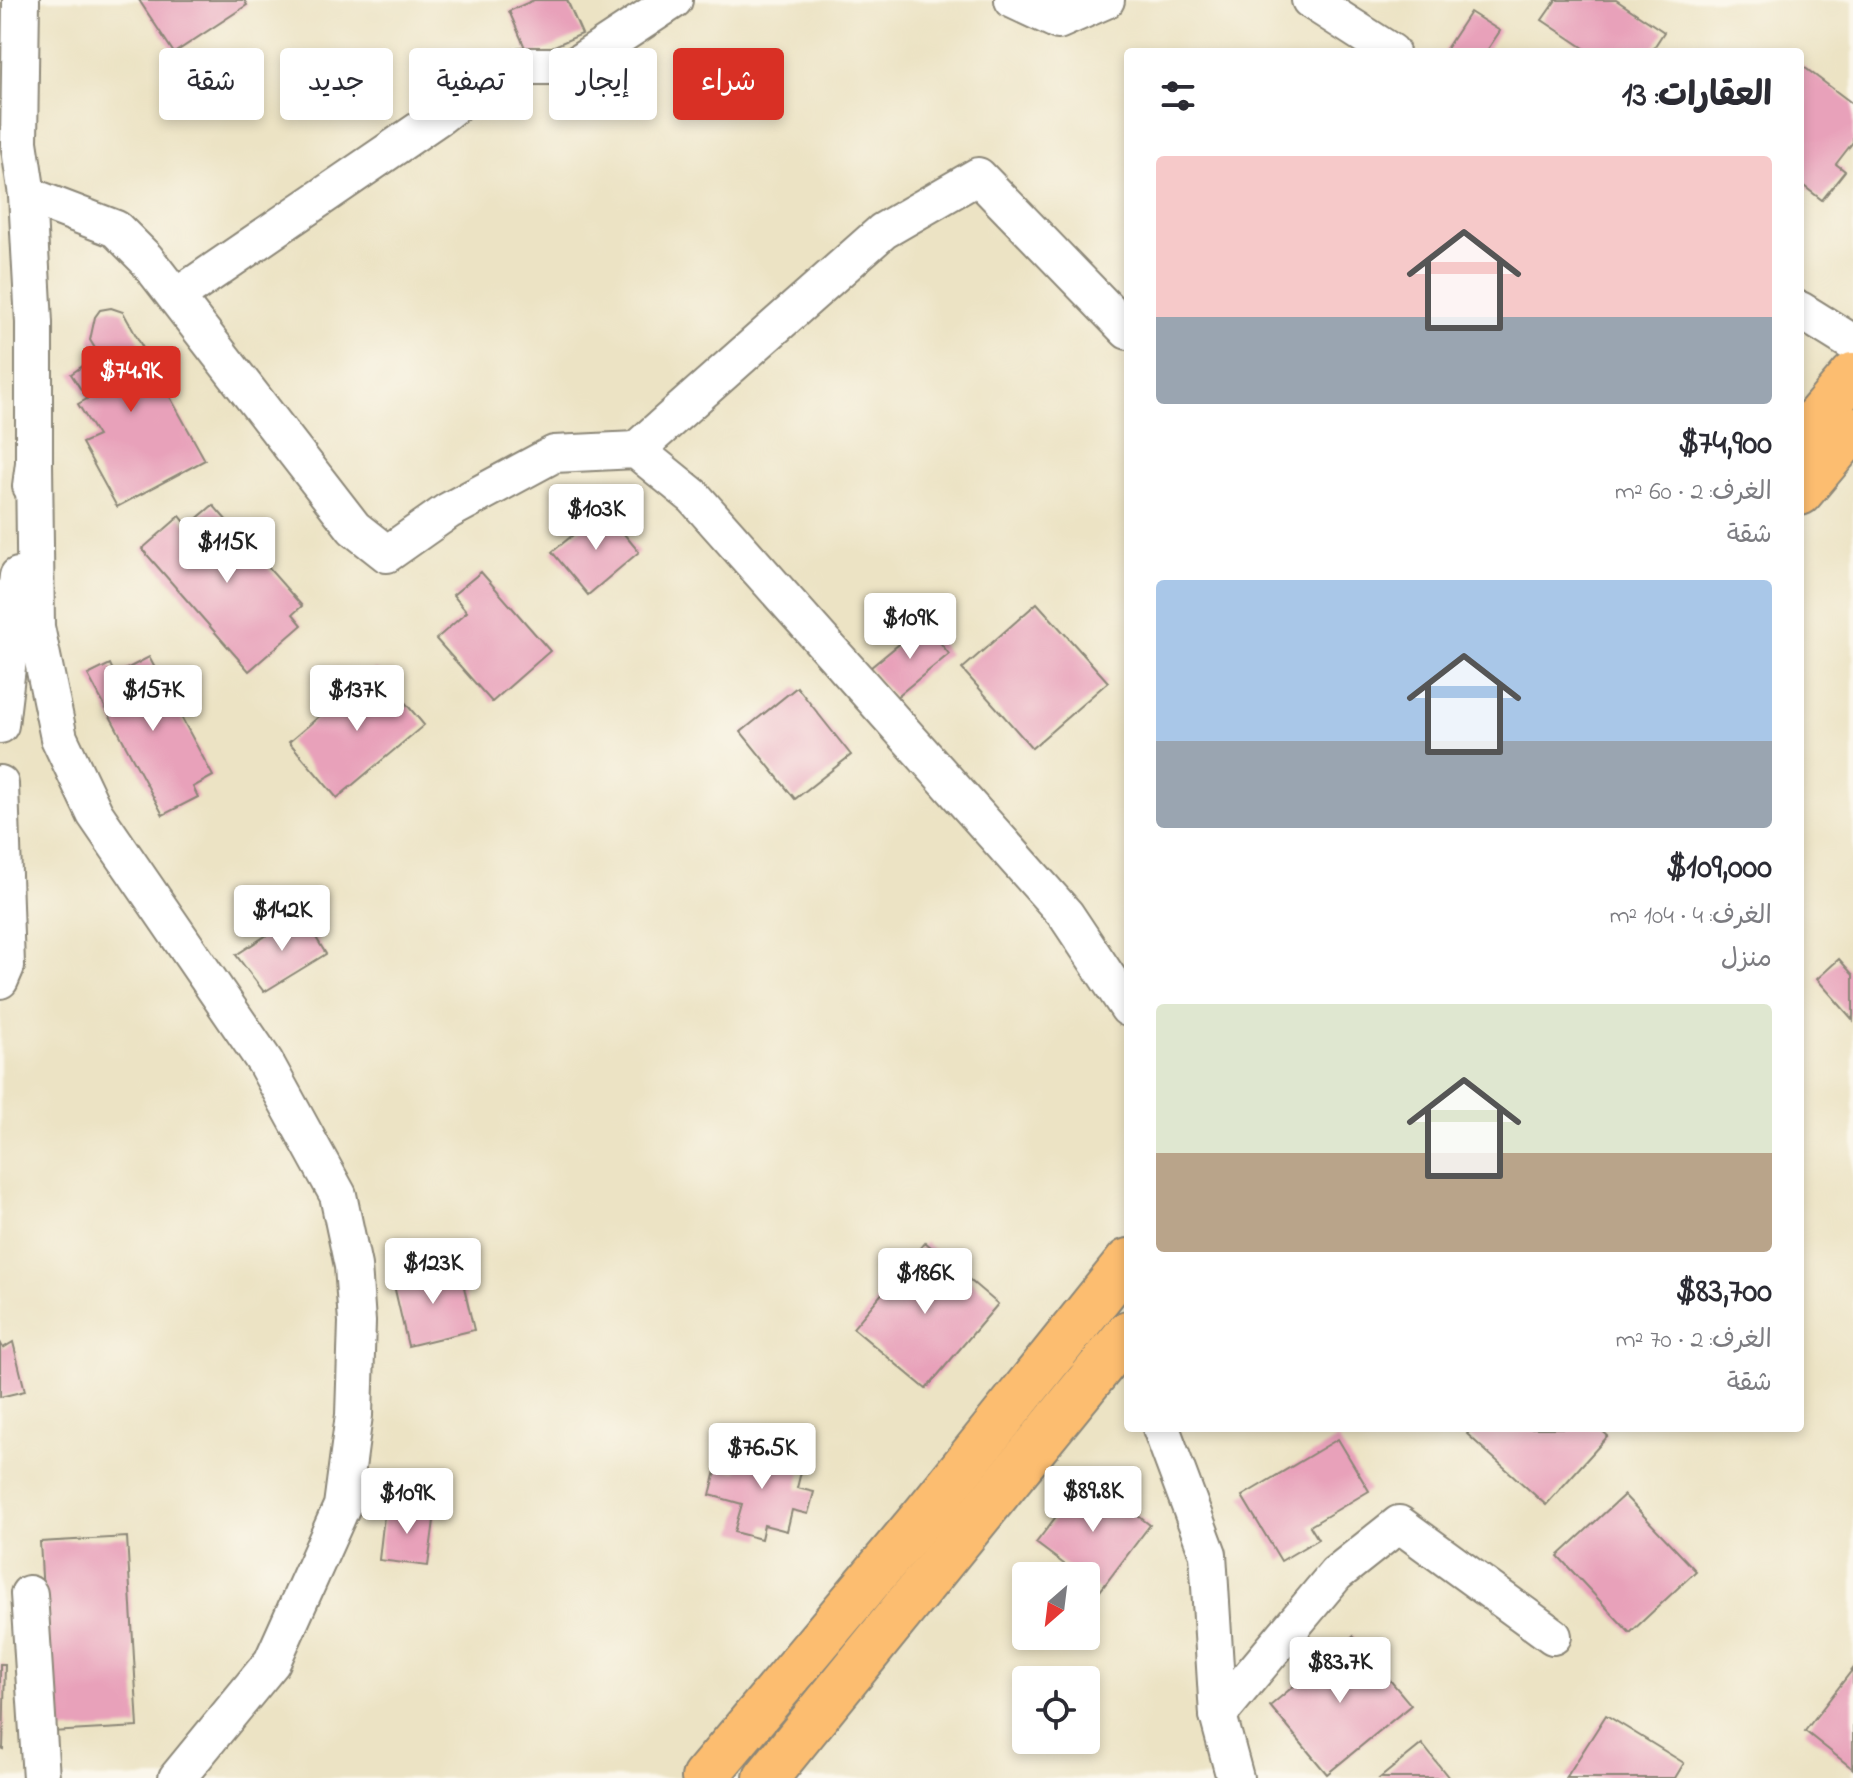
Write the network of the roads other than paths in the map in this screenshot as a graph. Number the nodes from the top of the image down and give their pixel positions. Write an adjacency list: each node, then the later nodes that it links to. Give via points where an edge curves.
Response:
1 (21, 0): 8 (street)
2 (674, 0): 10 (street, via 574,66 522,66 482,83)
3 (1013, 0): 4 (street, via 1058,21)
4 (1106, 0)
5 (1310, 0): 6 (street)
6 (1385, 48)
7 (0, 91): 8 (street)
8 (19, 142): 9 (street)
9 (27, 195): 10 (street, via 116,229); 18 (street)
10 (176, 297): 17 (street, via 354,528 387,554 448,511 554,454)
11 (1804, 312): 13 (street)
12 (1124, 327): 17 (street, via 978,176 883,231)
13 (1853, 343)
14 (1853, 375): 16 (main road)
15 (1853, 430): 19 (main road)
16 (1804, 433)
17 (636, 450): 23 (street, via 694,497 1066,915)
18 (34, 463): 20 (street); 31 (street, via 36,627 59,738 95,814 265,1062 338,1195 353,1266 354,1415 342,1506 272,1662)
19 (1804, 488)
20 (0, 725)
21 (0, 784): 22 (street, via 6,966)
22 (0, 980)
23 (1124, 1002)
24 (1124, 1266): 32 (main road)
25 (1124, 1340): 33 (main road)
26 (1162, 1432): 29 (street, via 1208,1554)
27 (29, 1594): 30 (street)
28 (1553, 1636): 29 (street, via 1399,1524 1336,1574)
29 (1218, 1715): 34 (street)
30 (41, 1778)
31 (177, 1778)
32 (704, 1778)
33 (766, 1778)
34 (1235, 1778)

